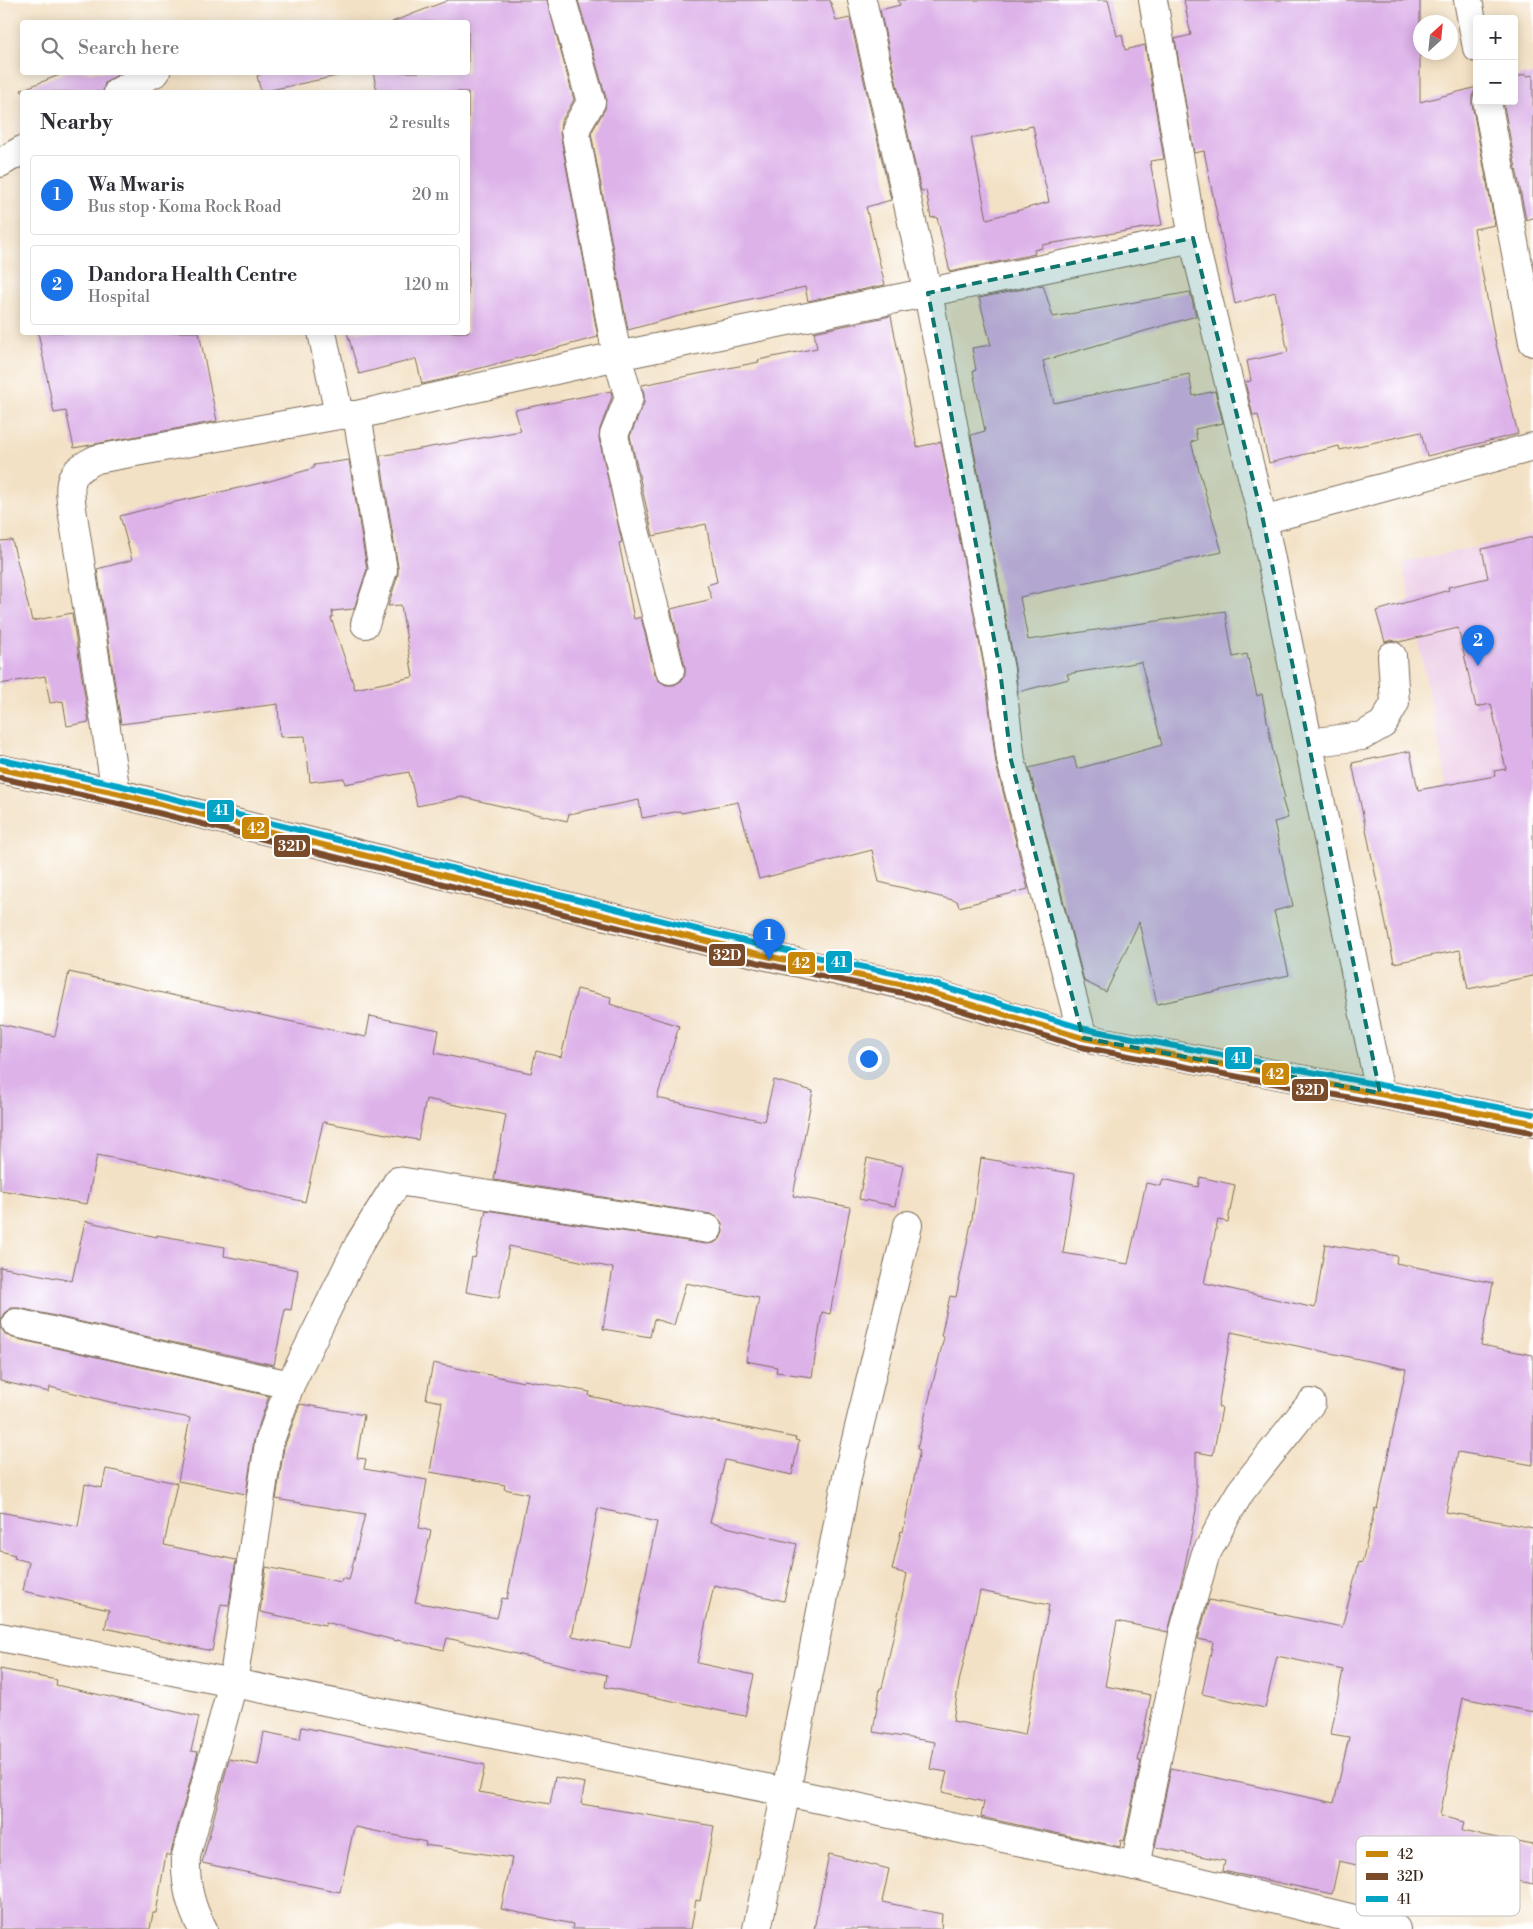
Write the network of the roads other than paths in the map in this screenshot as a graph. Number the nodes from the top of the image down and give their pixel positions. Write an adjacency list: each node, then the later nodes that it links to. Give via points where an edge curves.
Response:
1 (562, 0): 15 (street, via 591,102 574,130)
2 (862, 0): 12 (street)
3 (1154, 0): 11 (street)
4 (1468, 0): 5 (street)
5 (1473, 27)
6 (150, 75): 7 (street)
7 (122, 90)
8 (1488, 105): 14 (street)
9 (20, 151): 10 (street)
10 (0, 163)
11 (1194, 238): 12 (street); 18 (street)
12 (928, 293): 15 (street); 25 (street, via 1000,670 1010,760)
13 (323, 335): 16 (street)
14 (1533, 342)
15 (617, 356): 16 (street); 21 (street, via 629,398 614,435)
16 (348, 415): 19 (street, via 383,570); 24 (street, via 97,460 80,467 72,478 72,510)
17 (1533, 447): 18 (street)
18 (1263, 520): 22 (street)
19 (365, 624)
20 (1392, 656): 22 (street, via 1395,703 1383,724 1362,736)
21 (670, 670)
22 (1309, 743): 26 (street)
23 (0, 769): 24 (main road)
24 (116, 793): 25 (main road, via 762,955 908,986)
25 (1083, 1038): 26 (main road)
26 (1380, 1092): 27 (main road)
27 (1533, 1123)
28 (908, 1225): 35 (street, via 847,1477)
29 (708, 1229): 31 (street, via 398,1181 359,1244)
30 (16, 1323): 31 (street)
31 (290, 1386): 34 (street, via 269,1443)
32 (1311, 1403): 36 (street, via 1241,1491 1205,1556 1183,1634)
33 (0, 1637): 34 (street)
34 (233, 1683): 35 (street); 37 (street, via 186,1856 189,1894)
35 (786, 1792): 36 (street); 38 (street)
36 (1135, 1866): 39 (street)
37 (203, 1929)
38 (757, 1929)
39 (1396, 1929)

